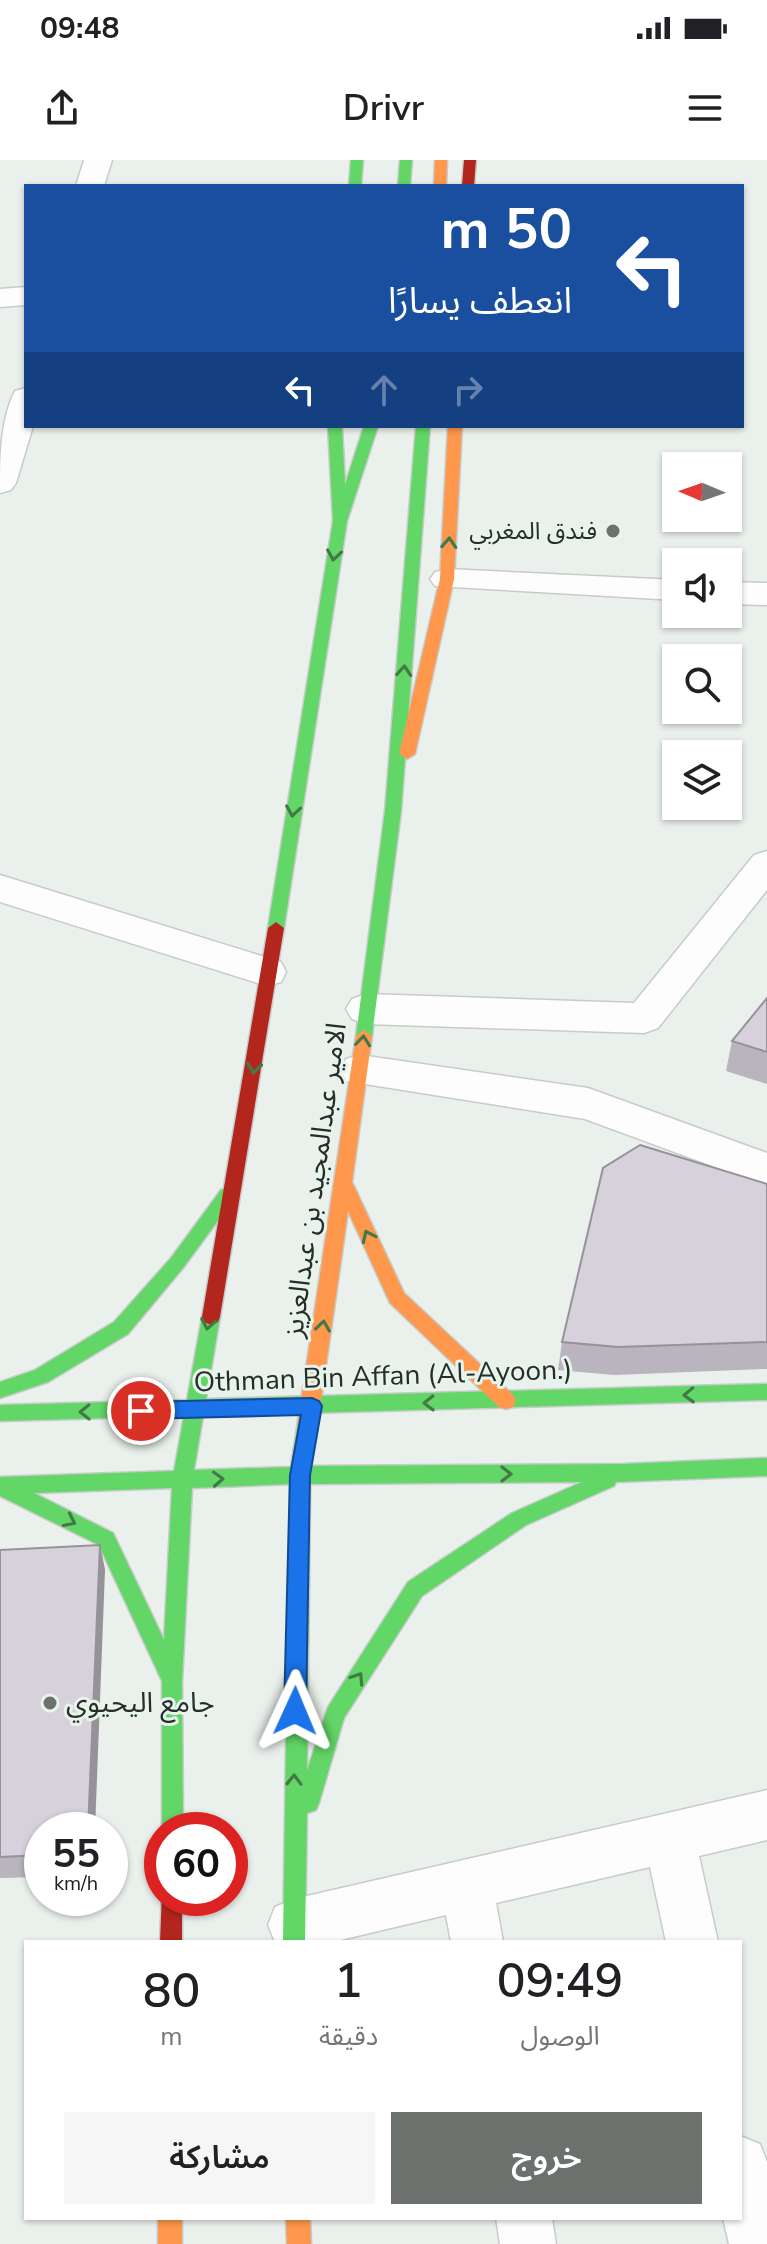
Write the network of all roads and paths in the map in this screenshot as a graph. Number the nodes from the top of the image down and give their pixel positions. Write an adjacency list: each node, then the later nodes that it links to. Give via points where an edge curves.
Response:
1 (98, 160): 6 (street)
2 (357, 160): 7 (main road)
3 (406, 160): 8 (main road)
4 (441, 160): 9 (main road)
5 (470, 160): 10 (main road)
6 (91, 184)
7 (355, 184)
8 (404, 184)
9 (440, 184)
10 (468, 184)
11 (24, 296): 12 (street)
12 (0, 298)
13 (24, 404): 18 (street)
14 (335, 428): 19 (main road)
15 (370, 428): 19 (main road)
16 (423, 428): 24 (main road, الامير عبدالمجيد بن عبدالعزيز, one-way to 16)
17 (455, 428): 20 (main road, one-way to 17)
18 (0, 483)
19 (340, 521): 27 (main road, one-way to 27)
20 (447, 579): 21 (street); 24 (main road)
21 (662, 589)
22 (742, 593): 23 (street)
23 (767, 594)
24 (393, 811): 28 (main road, الامير عبدالمجيد بن عبدالعزيز)
25 (767, 864): 28 (street, via 644,1018)
26 (0, 888): 27 (street)
27 (267, 972): 32 (main road, one-way to 32)
28 (366, 1009): 29 (main road, الامير عبدالمجيد بن عبدالعزيز, one-way to 28)
29 (360, 1070): 30 (street, via 588,1104); 31 (main road, الامير عبدالمجيد بن عبدالعزيز)
30 (767, 1170)
31 (343, 1182): 35 (main road, one-way to 31, via 397,1298); 36 (main road, الامير عبدالمجيد بن عبدالعزيز, one-way to 31)
32 (233, 1186): 33 (main road, via 121,1328 41,1376); 37 (main road, one-way to 37)
33 (0, 1390)
34 (767, 1392): 35 (main road, Othman Bin Affan (Al-Ayoon.), one-way to 35)
35 (506, 1401): 36 (main road, Othman Bin Affan (Al-Ayoon.), one-way to 36)
36 (312, 1406): 37 (main road, Othman Bin Affan (Al-Ayoon.)); 41 (main road, الامير عبدالمجيد بن عبدالعزيز)
37 (192, 1410): 38 (main road, Othman Bin Affan (Al-Ayoon.), one-way to 38); 42 (main road)
38 (0, 1413)
39 (767, 1467): 40 (main road)
40 (622, 1473): 41 (main road, one-way to 40); 48 (main road, one-way to 40, via 335,1714 415,1589 519,1519)
41 (300, 1475): 42 (main road, one-way to 41); 48 (main road, الامير عبدالمجيد بن عبدالعزيز, one-way to 41)
42 (182, 1481): 43 (main road); 44 (main road)
43 (0, 1486): 44 (main road, one-way to 44, via 106,1539)
44 (172, 1682): 45 (main road)
45 (172, 1812)
46 (767, 1815): 47 (street)
47 (670, 1839): 49 (street); 54 (street)
48 (293, 1855): 51 (main road, الامير عبدالمجيد بن عبدالعزيز)
49 (467, 1887): 51 (street); 53 (street)
50 (171, 1916): 52 (main road)
51 (294, 1934)
52 (171, 1940)
53 (477, 1940)
54 (692, 1940)
55 (742, 2173): 62 (street)
56 (170, 2220): 59 (main road)
57 (298, 2220): 60 (main road)
58 (524, 2220): 61 (street)
59 (170, 2244)
60 (299, 2244)
61 (528, 2244)
62 (757, 2244)

